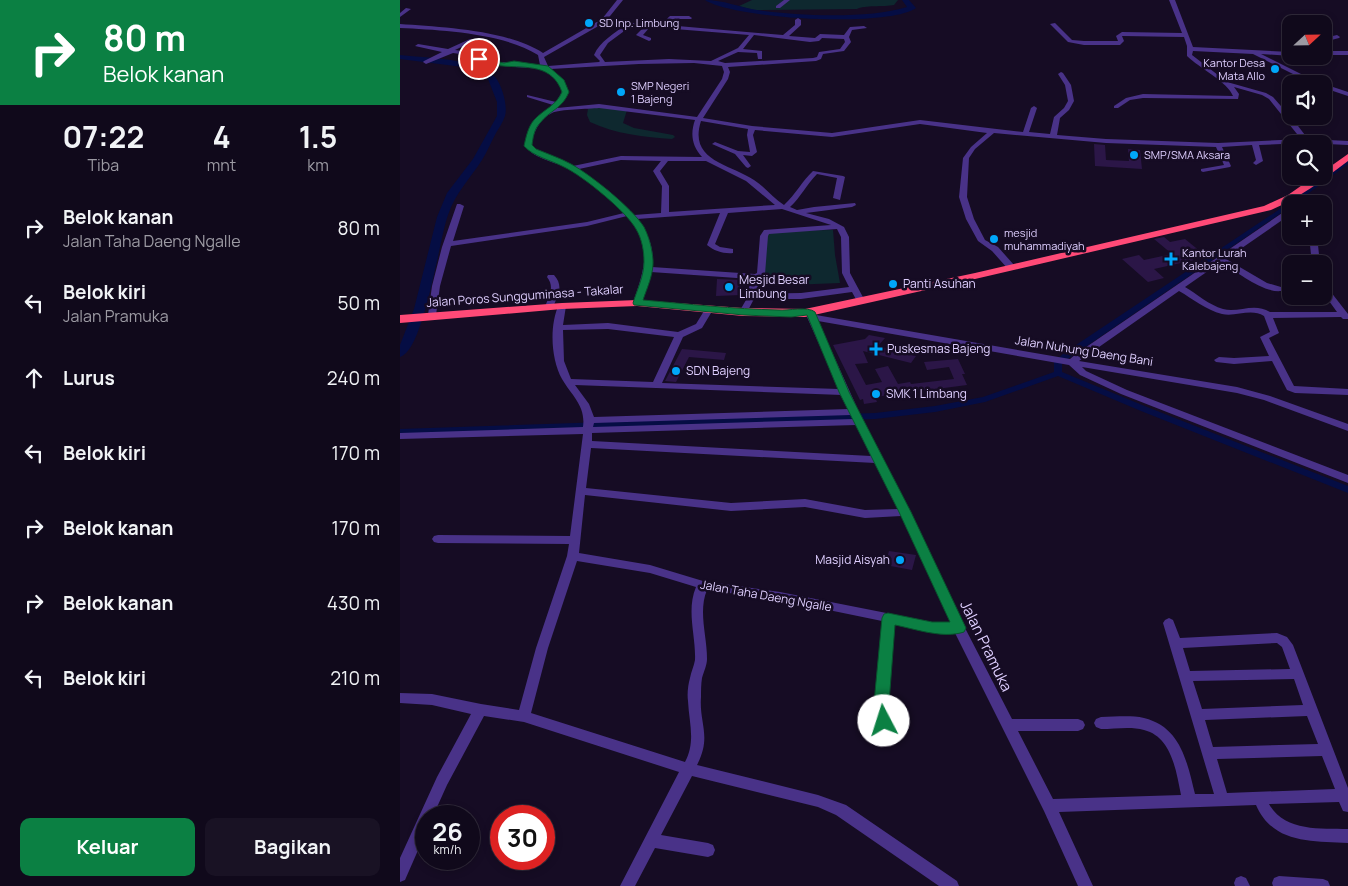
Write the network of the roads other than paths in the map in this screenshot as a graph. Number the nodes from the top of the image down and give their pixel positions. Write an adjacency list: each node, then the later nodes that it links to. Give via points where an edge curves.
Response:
1 (620, 0): 8 (street)
2 (787, 0): 4 (street)
3 (1172, 0): 17 (street)
4 (778, 7)
5 (408, 9): 6 (street)
6 (400, 15)
7 (798, 20): 19 (street, via 798,25)
8 (602, 22): 10 (street); 33 (street)
9 (1052, 24): 17 (street, via 1068,41 1084,43 1120,43 1122,34)
10 (629, 25): 12 (street); 38 (street, via 599,50 597,55 603,61)
11 (400, 26): 33 (street, via 505,38 530,47)
12 (647, 27): 13 (street); 22 (street, via 639,35)
13 (661, 28): 15 (street); 15 (street, via 672,17 689,17)
14 (864, 28): 20 (street, via 850,29)
15 (678, 29): 16 (street)
16 (752, 34): 19 (street); 26 (street)
17 (1186, 35): 25 (street)
18 (1337, 36): 21 (street)
19 (784, 37): 20 (street, via 810,40 817,40 820,36)
20 (846, 37): 39 (street, via 848,42 842,49 821,54 814,60)
21 (1332, 38)
22 (649, 39)
23 (470, 42): 28 (street)
24 (418, 46): 28 (street)
25 (1191, 49): 29 (street); 44 (street, via 1189,55 1196,62)
26 (737, 50): 34 (street, via 760,52); 37 (street)
27 (1332, 50): 30 (street)
28 (449, 51): 35 (street); 40 (street, via 468,53 488,63)
29 (1253, 52): 32 (street); 43 (street)
30 (1334, 53): 31 (street)
31 (1348, 53)
32 (1282, 54)
33 (542, 56): 40 (street)
34 (760, 58)
35 (429, 60)
36 (693, 62): 37 (street); 38 (street); 41 (street)
37 (714, 62): 39 (street)
38 (600, 65): 40 (street)
39 (725, 65): 54 (street, via 725,79)
40 (546, 68): 49 (street, via 565,89)
41 (700, 69)
42 (1061, 74): 59 (street, via 1068,85 1071,101 1057,117)
43 (1300, 75)
44 (1229, 85): 48 (street); 58 (street, via 1271,98)
45 (1332, 89): 46 (street)
46 (1348, 94)
47 (529, 96): 49 (street)
48 (1237, 97): 50 (street); 51 (street, via 1143,96 1128,99)
49 (558, 104): 53 (street)
50 (1241, 106)
51 (1116, 107)
52 (1034, 108): 57 (street)
53 (550, 111): 54 (street, via 599,106); 72 (street, via 537,122 528,146)
54 (699, 119): 55 (street); 69 (street, via 695,138)
55 (752, 128): 56 (street, via 836,135 920,122); 66 (street, via 750,135 754,152)
56 (993, 131): 57 (street); 91 (street, via 966,158 963,198 982,241)
57 (1025, 134): 59 (street)
58 (1302, 135)
59 (1054, 136): 65 (street)
60 (1282, 142): 64 (street)
61 (1332, 142): 62 (street)
62 (1348, 143)
63 (715, 144): 66 (street)
64 (1255, 144): 65 (street); 70 (street, via 1260,160)
65 (1218, 145): 74 (street, via 1228,166)
66 (737, 153): 71 (street)
67 (1348, 157): 73 (highway, Jalan Poros Sungguminasa - Takalar)
68 (667, 158): 69 (street); 72 (street, via 621,158); 85 (street, via 656,171 663,176 666,188)
69 (706, 159): 81 (street, via 752,181)
70 (1256, 163)
71 (748, 166)
72 (573, 168): 86 (street)
73 (1332, 169)
74 (1203, 170)
75 (1312, 185): 76 (highway, Jalan Poros Sungguminasa - Takalar)
76 (1301, 195)
77 (836, 198): 81 (street, via 841,177 815,172 797,197)
78 (852, 205): 84 (street)
79 (460, 206): 88 (street)
80 (1282, 207): 91 (highway, Jalan Poros Sungguminasa - Takalar)
81 (784, 208): 82 (street); 84 (street)
82 (725, 211): 85 (street); 89 (street, via 711,245)
83 (1282, 212): 90 (street)
84 (799, 213): 87 (street)
85 (666, 215): 86 (street)
86 (630, 216): 88 (street); 92 (street, via 646,239)
87 (840, 226): 93 (street, via 767,232 761,274); 97 (street, via 844,237 846,273)
88 (448, 244): 108 (street)
89 (730, 250)
90 (1221, 259): 95 (street); 96 (street, via 1260,282)
91 (1011, 267): 100 (highway, Jalan Poros Sungguminasa - Takalar)
92 (648, 268): 93 (street); 101 (street)
93 (756, 277): 98 (street)
94 (551, 278): 102 (street, via 556,285)
95 (1180, 288): 107 (street, via 1223,312 1257,309); 115 (street)
96 (1278, 288)
97 (854, 289): 98 (street, via 801,296); 100 (street)
98 (751, 297): 105 (street)
99 (1332, 299): 109 (street)
100 (861, 301): 106 (highway, Jalan Poros Sungguminasa - Takalar)
101 (637, 303): 103 (highway, Jalan Poros Sungguminasa - Takalar); 104 (highway, Jalan Poros Sungguminasa - Takalar)
102 (549, 306): 103 (highway, Jalan Poros Sungguminasa - Takalar); 108 (highway, Jalan Poros Sungguminasa - Takalar)
103 (562, 306): 111 (street)
104 (710, 308): 105 (highway, Jalan Poros Sungguminasa - Takalar); 112 (street, via 699,326)
105 (744, 312): 106 (highway, Jalan Poros Sungguminasa - Takalar)
106 (811, 314): 115 (street, Jalan Nuhung Daeng Bani); 118 (street, Jalan Pramuka)
107 (1268, 315): 109 (street); 113 (street, via 1275,333 1264,338)
108 (424, 316): 110 (highway, Jalan Poros Sungguminasa - Takalar)
109 (1346, 317)
110 (400, 319)
111 (558, 328): 112 (street, via 608,326); 116 (street, via 558,350)
112 (679, 335): 117 (street)
113 (1274, 358): 114 (street); 119 (street, via 1292,389)
114 (1219, 360)
115 (1070, 362): 122 (street, Jalan Nuhung Daeng Bani, via 1254,394); 126 (street, via 1083,373 1124,392)
116 (568, 382): 117 (street); 121 (street, via 587,406)
117 (656, 385): 118 (street)
118 (844, 392): 120 (street, Jalan Pramuka)
119 (1348, 392)
120 (856, 417): 121 (street); 125 (street, Jalan Pramuka)
121 (589, 425): 123 (street); 124 (street)
122 (1348, 428)
123 (400, 436)
124 (586, 444): 125 (street); 127 (street)
125 (878, 460): 128 (street, Jalan Pramuka)
126 (1348, 479)
127 (580, 491): 128 (street, via 731,507 805,503 865,514); 130 (street)
128 (905, 512): 135 (street, Jalan Pramuka)
129 (438, 539): 130 (street)
130 (576, 540): 131 (street)
131 (574, 556): 132 (street, Jalan Taha Daeng Ngalle, via 650,570); 143 (street, via 542,648)
132 (703, 585): 133 (street, Jalan Taha Daeng Ngalle, via 780,596); 150 (street, via 697,607 701,661 694,700 699,735)
133 (888, 618): 135 (street, Jalan Taha Daeng Ngalle, via 932,627); 147 (street, via 881,703)
134 (1169, 623): 136 (street)
135 (959, 628): 145 (street, Jalan Pramuka)
136 (1175, 643): 137 (street, via 1280,639 1287,645); 138 (street)
137 (1297, 674): 138 (street); 141 (street)
138 (1185, 676): 142 (street)
139 (400, 698): 140 (street, via 443,700)
140 (480, 710): 143 (street); 159 (street, via 442,780)
141 (1312, 710): 142 (street); 148 (street)
142 (1197, 715): 149 (street)
143 (524, 716): 150 (street)
144 (1101, 723): 154 (street, via 1142,724 1166,735 1175,746)
145 (1007, 725): 146 (street); 155 (street, Jalan Pramuka)
146 (1078, 725)
147 (885, 736)
148 (1327, 750): 149 (street); 153 (street)
149 (1210, 753): 151 (street)
150 (689, 770): 157 (street); 162 (street, via 841,810)
151 (1222, 798): 152 (street); 154 (street)
152 (1260, 798): 153 (street); 156 (street, via 1268,814 1284,828)
153 (1347, 798)
154 (1190, 802): 155 (street)
155 (1049, 806): 163 (street, Jalan Pramuka)
156 (1348, 836)
157 (650, 840): 158 (street); 161 (street)
158 (708, 850)
159 (400, 876)
160 (1279, 883): 164 (street)
161 (627, 886)
162 (952, 886)
163 (1086, 886)
164 (1323, 886)

